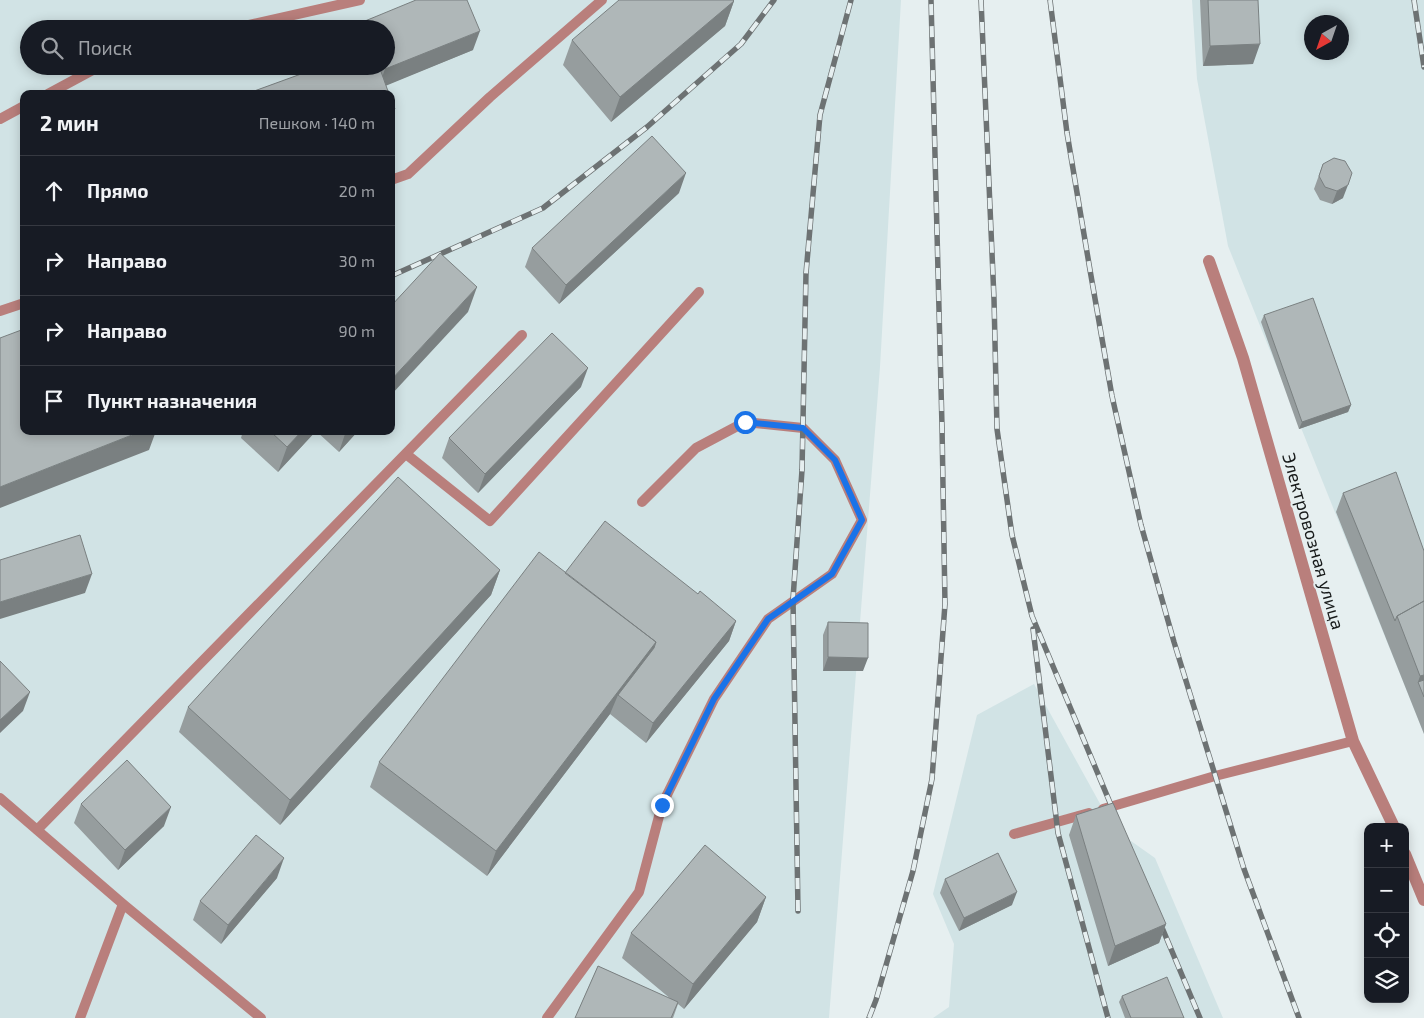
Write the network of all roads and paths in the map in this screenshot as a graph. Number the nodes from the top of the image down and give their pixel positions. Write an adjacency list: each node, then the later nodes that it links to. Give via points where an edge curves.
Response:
1 (360, 0): 3 (lane)
2 (602, 0): 8 (lane, via 490,97 408,174)
3 (271, 20)
4 (83, 75): 5 (lane)
5 (55, 90)
6 (20, 108): 7 (lane)
7 (0, 119)
8 (395, 179)
9 (1209, 261): 16 (street, Электровозная улица, via 1244,358)
10 (698, 292): 14 (lane, via 490,521)
11 (20, 304): 12 (lane)
12 (0, 311)
13 (522, 335): 14 (lane)
14 (406, 454): 19 (lane)
15 (642, 502): 26 (lane, via 696,448 745,422 803,428 835,460 862,520 832,574 768,619 714,699 662,805 639,892)
16 (1353, 741): 18 (street, Электровозная улица); 20 (lane, via 1215,776)
17 (0, 798): 19 (lane)
18 (1392, 823)
19 (37, 830): 23 (lane)
20 (1014, 834)
21 (1409, 864): 22 (street)
22 (1424, 900)
23 (123, 904): 24 (lane); 25 (lane)
24 (80, 1018)
25 (261, 1018)
26 (548, 1018)

